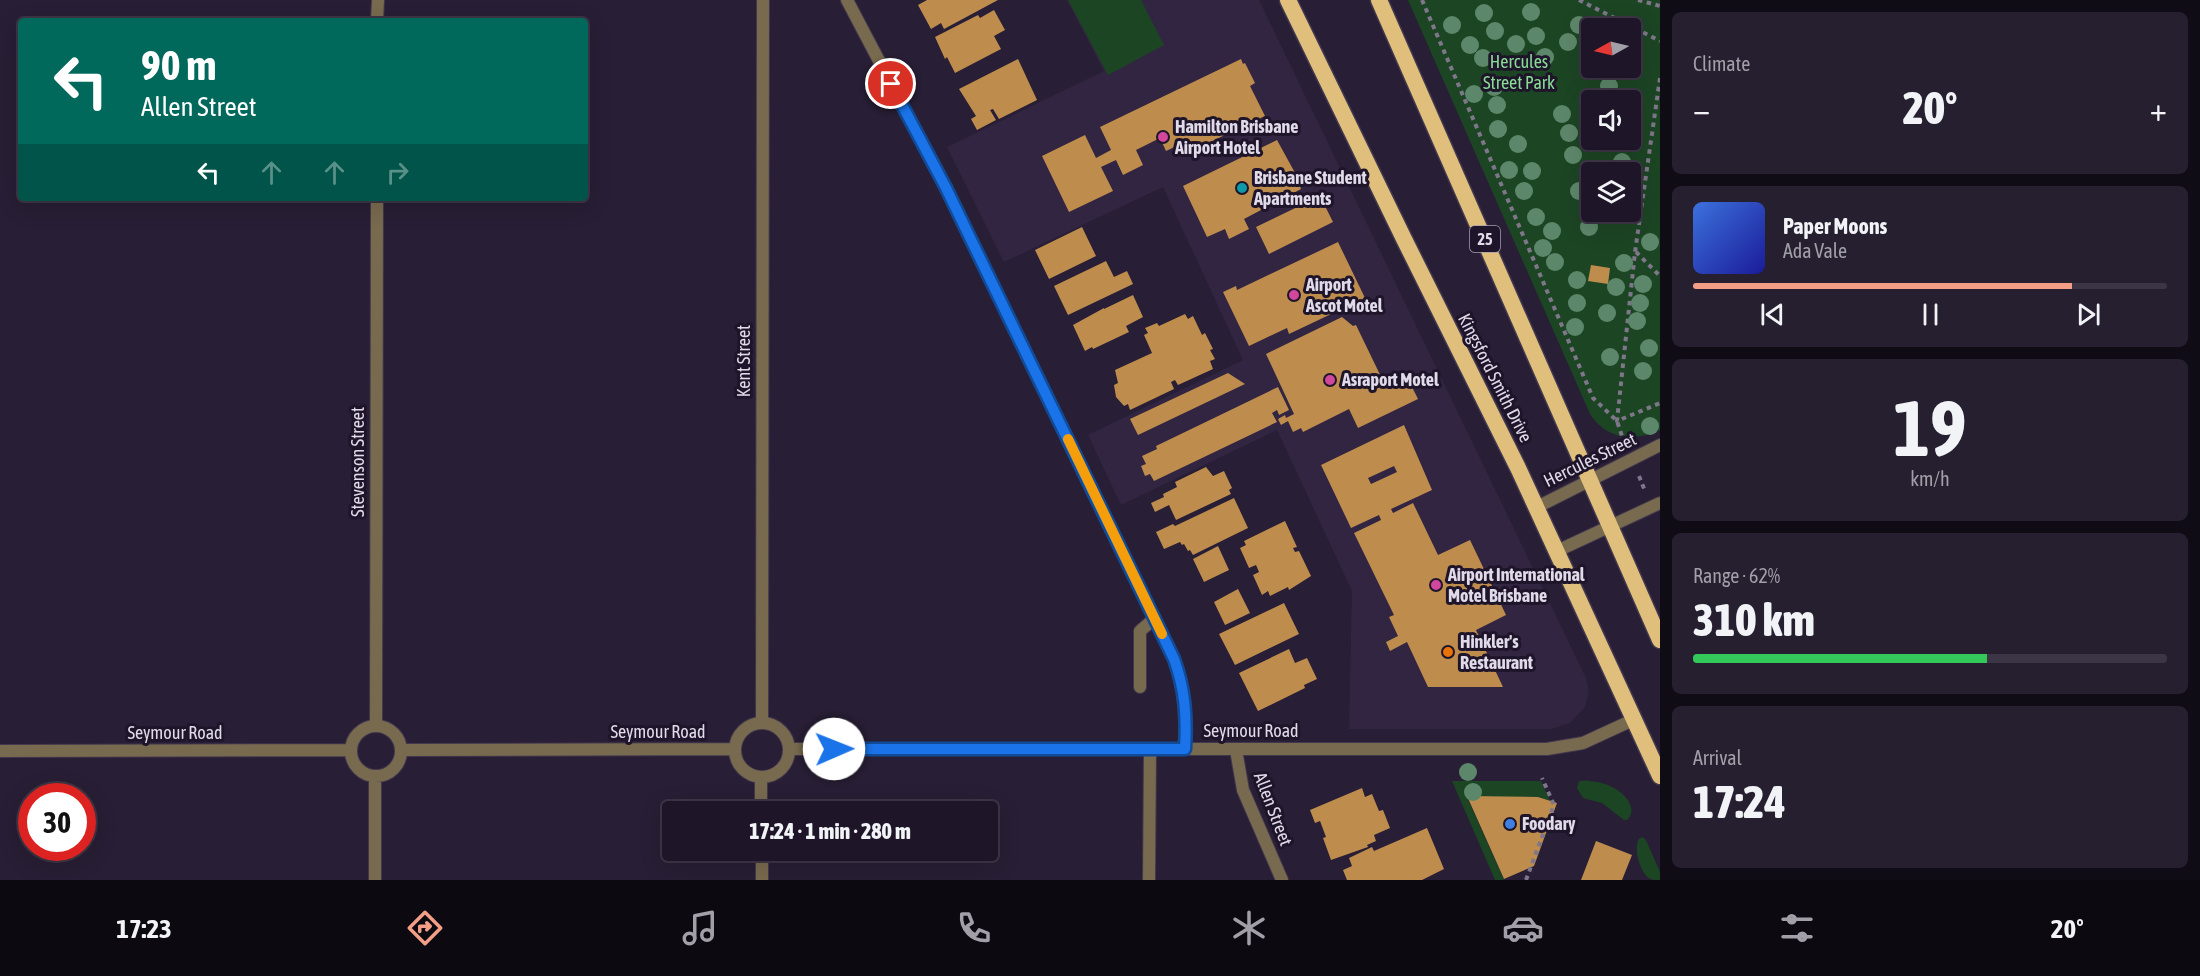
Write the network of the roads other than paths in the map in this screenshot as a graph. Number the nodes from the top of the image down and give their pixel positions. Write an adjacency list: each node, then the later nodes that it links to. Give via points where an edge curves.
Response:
1 (378, 0): 6 (street)
2 (763, 0): 18 (street, Kent Street)
3 (847, 0): 14 (street, via 946,188)
4 (1288, 0): 11 (highway, Kingsford Smith Drive)
5 (1379, 0): 9 (highway, 25)
6 (378, 18)
7 (377, 201): 19 (street, Stevenson Street)
8 (1660, 445): 9 (street, Hercules Street)
9 (1590, 480): 11 (street, Hercules Street); 12 (highway, 25)
10 (1656, 505): 12 (street)
11 (1537, 507): 13 (highway, Kingsford Smith Drive)
12 (1611, 526): 13 (street); 15 (highway, 25)
13 (1557, 551): 17 (highway, Kingsford Smith Drive)
14 (1155, 618): 16 (street, via 1140,631); 23 (street, via 1184,690)
15 (1660, 639)
16 (1140, 687)
17 (1635, 719): 26 (street, Seymour Road, via 1583,743 1546,749); 29 (highway, Kingsford Smith Drive)
18 (762, 723): 21 (street, via 740,733); 22 (street, via 777,728)
19 (376, 726): 24 (street, via 362,730); 25 (street, via 396,735)
20 (1150, 748): 22 (street, Seymour Road); 23 (street, Seymour Road); 35 (street)
21 (734, 749): 25 (street, Seymour Road); 30 (street, via 745,772)
22 (789, 749): 30 (street, via 784,766)
23 (1185, 749): 26 (street, Seymour Road)
24 (351, 750): 27 (street, Seymour Road); 28 (street, via 355,765)
25 (401, 750): 28 (street, via 396,765)
26 (1236, 750): 36 (street, Allen Street, via 1243,790)
27 (0, 751)
28 (375, 776): 33 (street)
29 (1660, 776)
30 (761, 778): 31 (street)
31 (761, 801)
32 (762, 861): 34 (street)
33 (375, 880)
34 (762, 880)
35 (1149, 880)
36 (1282, 880)

